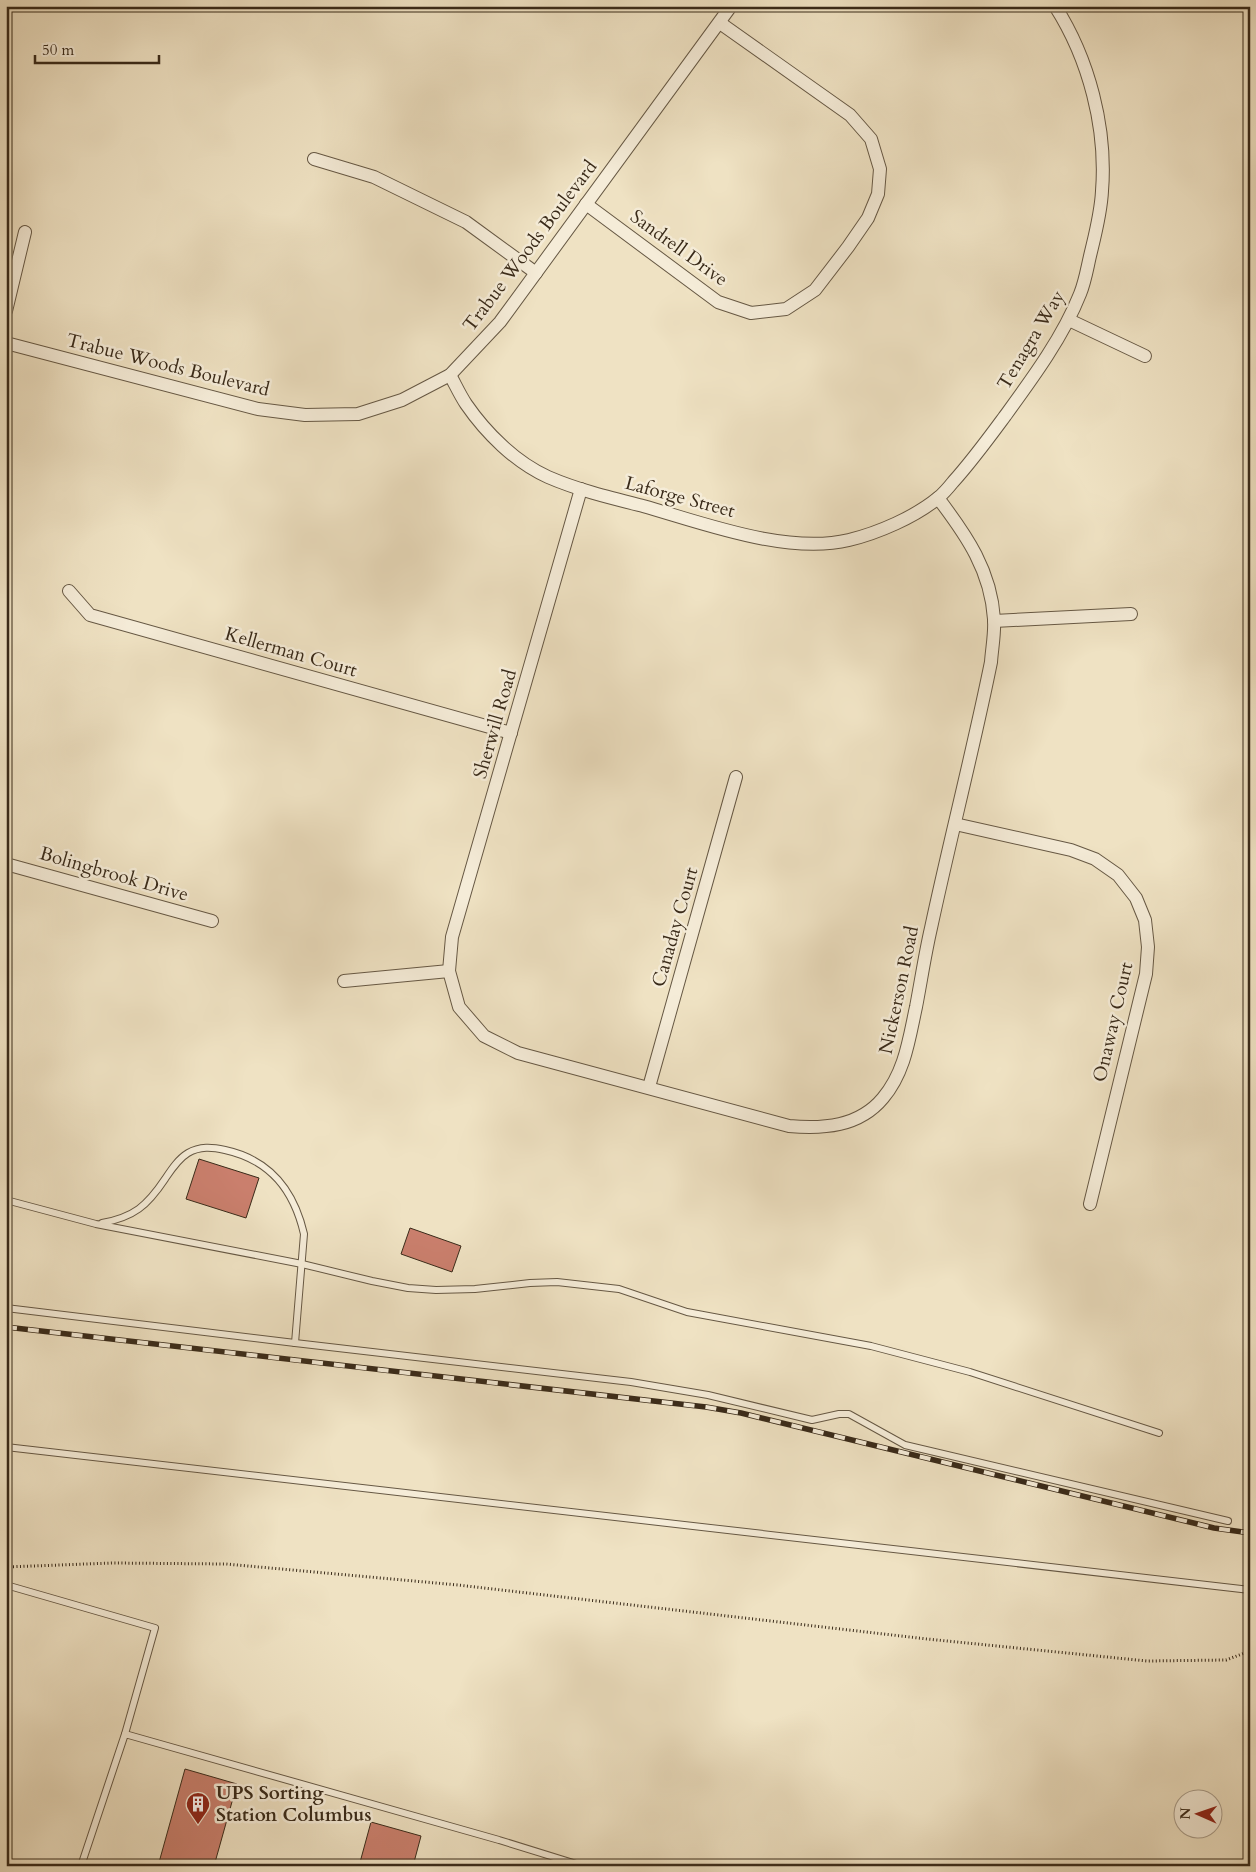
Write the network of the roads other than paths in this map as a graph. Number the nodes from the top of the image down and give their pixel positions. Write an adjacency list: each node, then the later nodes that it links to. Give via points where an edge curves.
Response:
1 (731, 6): 3 (street, Trabue Woods Boulevard)
2 (1055, 6): 9 (street, Tenagra Way, via 1081,56 1102,142 1102,191 1095,236 1082,291)
3 (720, 22): 5 (street, Trabue Woods Boulevard); 5 (street, Sandrell Drive, via 850,115 870,139 880,169 878,194 868,218 848,247 815,290 786,309 751,313 718,302)
4 (314, 159): 7 (street, via 374,177 466,222)
5 (586, 204): 7 (street, Trabue Woods Boulevard)
6 (25, 232): 8 (street)
7 (536, 274): 12 (street, Trabue Woods Boulevard, via 500,322)
8 (6, 311)
9 (1069, 320): 11 (street); 14 (street, Tenagra Way, via 972,462)
10 (6, 343): 12 (street, Trabue Woods Boulevard, via 258,409 305,415 358,414 402,400)
11 (1145, 356)
12 (450, 374): 13 (street, Laforge Street, via 465,403 501,445 546,476)
13 (581, 489): 14 (street, Laforge Street, via 746,535 817,544 847,541 876,532 909,517); 18 (street, Sherwill Road)
14 (938, 498): 17 (street, Nickerson Road, via 980,560 991,591)
15 (69, 591): 18 (street, Kellerman Court, via 90,615)
16 (1131, 614): 17 (street)
17 (994, 621): 20 (street, Nickerson Road, via 991,662)
18 (512, 733): 23 (street, Sherwill Road, via 452,937)
19 (736, 776): 25 (street, Canaday Court)
20 (955, 824): 25 (street, Nickerson Road, via 906,1055 896,1080 882,1100 861,1116 839,1126 814,1128 789,1126); 27 (street, Onaway Court, via 1071,850 1095,859 1118,875 1136,898 1145,920 1146,974)
21 (6, 864): 22 (street, Bolingbrook Drive)
22 (212, 921)
23 (449, 971): 24 (street); 25 (street, Nickerson Road, via 459,1007 484,1036 518,1053)
24 (344, 981)
25 (649, 1087)
26 (6, 1200): 28 (lane)
27 (1090, 1204)
28 (96, 1224): 29 (lane); 29 (lane, via 120,1220 138,1210 154,1196 178,1161 188,1154 206,1147 219,1149 254,1159 268,1169 288,1192 304,1234)
29 (302, 1264): 31 (lane); 32 (lane, via 408,1288 475,1289 557,1282 618,1289 687,1312 871,1346 970,1372)
30 (6, 1308): 31 (lane)
31 (294, 1343): 34 (lane, via 631,1382 708,1395 812,1420 848,1414 905,1445)
32 (1159, 1433)
33 (6, 1447): 36 (lane)
34 (1228, 1521)
35 (6, 1585): 37 (lane, via 155,1628)
36 (1250, 1590)
37 (125, 1734): 38 (lane); 39 (lane)
38 (81, 1866)
39 (584, 1866)

